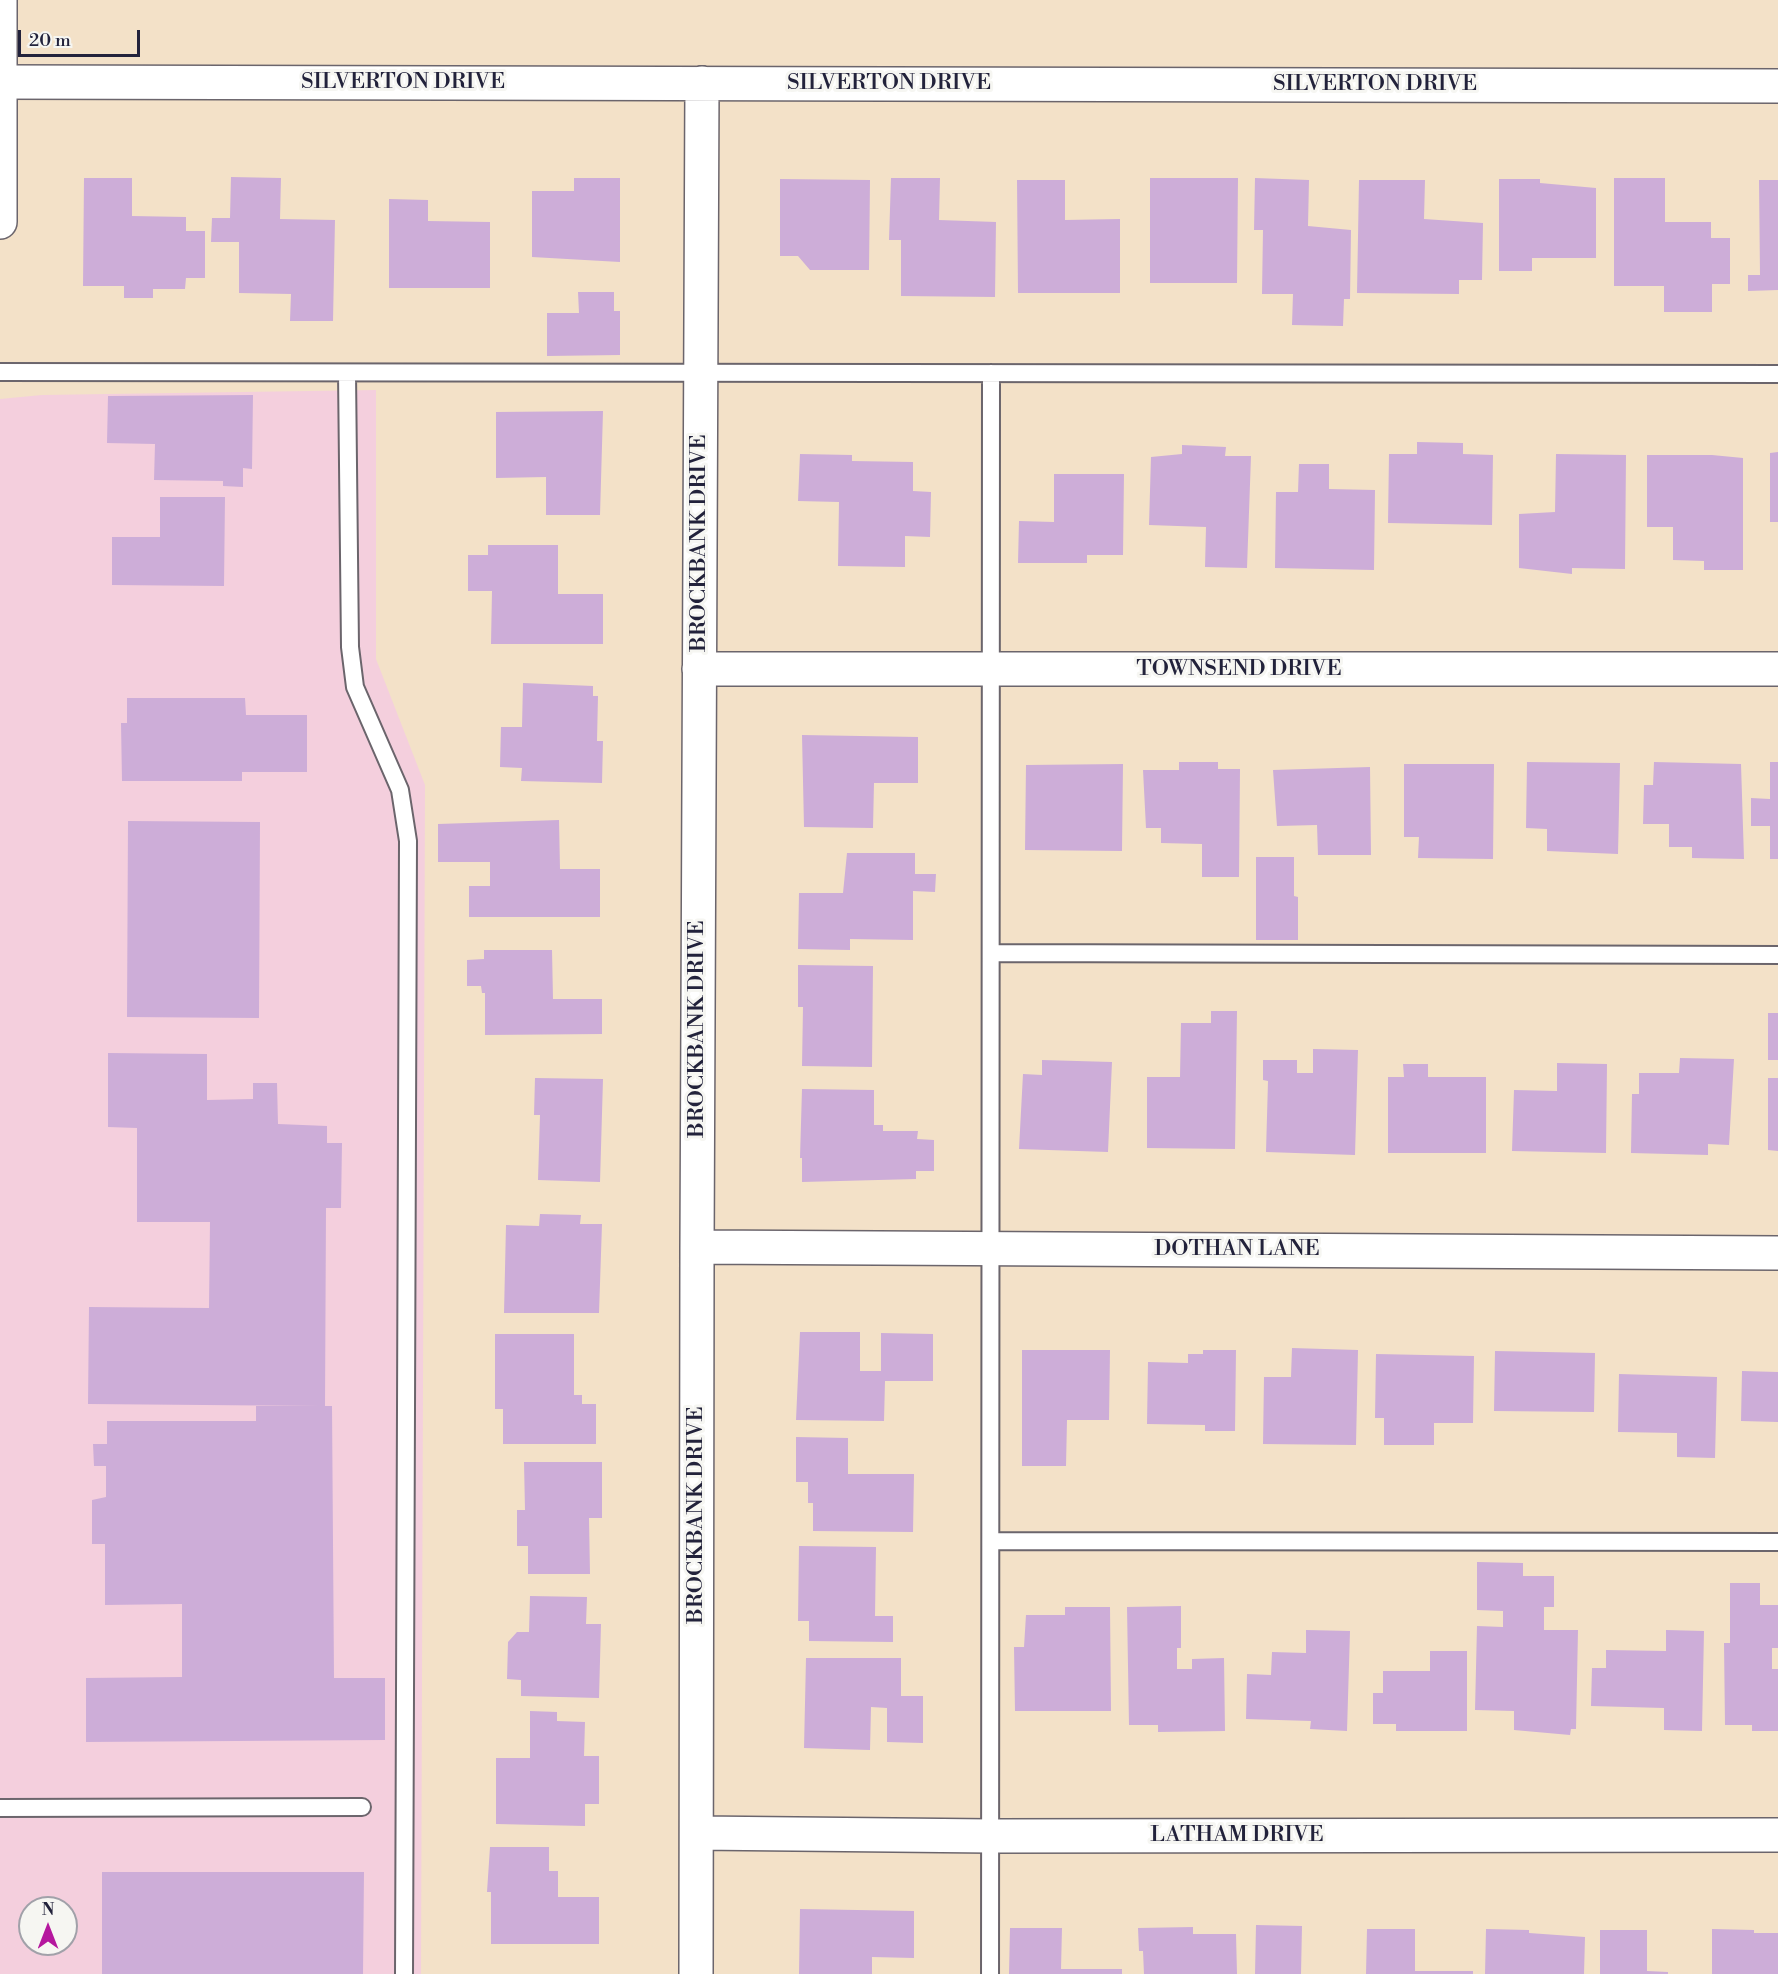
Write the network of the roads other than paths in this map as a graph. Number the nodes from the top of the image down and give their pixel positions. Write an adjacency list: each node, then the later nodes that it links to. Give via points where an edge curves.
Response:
1 (0, 0): 2 (street)
2 (0, 82): 3 (street, SILVERTON DRIVE); 5 (street)
3 (702, 83): 4 (street, SILVERTON DRIVE); 8 (street, BROCKBANK DRIVE)
4 (1778, 86)
5 (0, 222)
6 (0, 372): 7 (lane)
7 (347, 373): 8 (lane); 26 (lane, via 350,647 355,687 400,790 408,841)
8 (700, 373): 9 (lane); 11 (street, BROCKBANK DRIVE)
9 (991, 373): 10 (lane); 13 (lane)
10 (1778, 374)
11 (699, 669): 13 (street, TOWNSEND DRIVE); 16 (street, BROCKBANK DRIVE)
12 (1778, 669): 13 (street, TOWNSEND DRIVE)
13 (991, 670): 14 (lane)
14 (991, 953): 15 (lane); 17 (lane)
15 (1778, 955)
16 (697, 1247): 17 (street, DOTHAN LANE); 23 (street, BROCKBANK DRIVE)
17 (991, 1248): 18 (street, DOTHAN LANE); 19 (lane)
18 (1778, 1253)
19 (991, 1541): 20 (lane); 25 (lane)
20 (1778, 1542)
21 (362, 1807): 22 (lane)
22 (0, 1808)
23 (697, 1833): 25 (street, LATHAM DRIVE); 27 (street, BROCKBANK DRIVE)
24 (1778, 1835): 25 (street, LATHAM DRIVE)
25 (991, 1836): 28 (lane)
26 (404, 1974)
27 (696, 1974)
28 (990, 1974)

